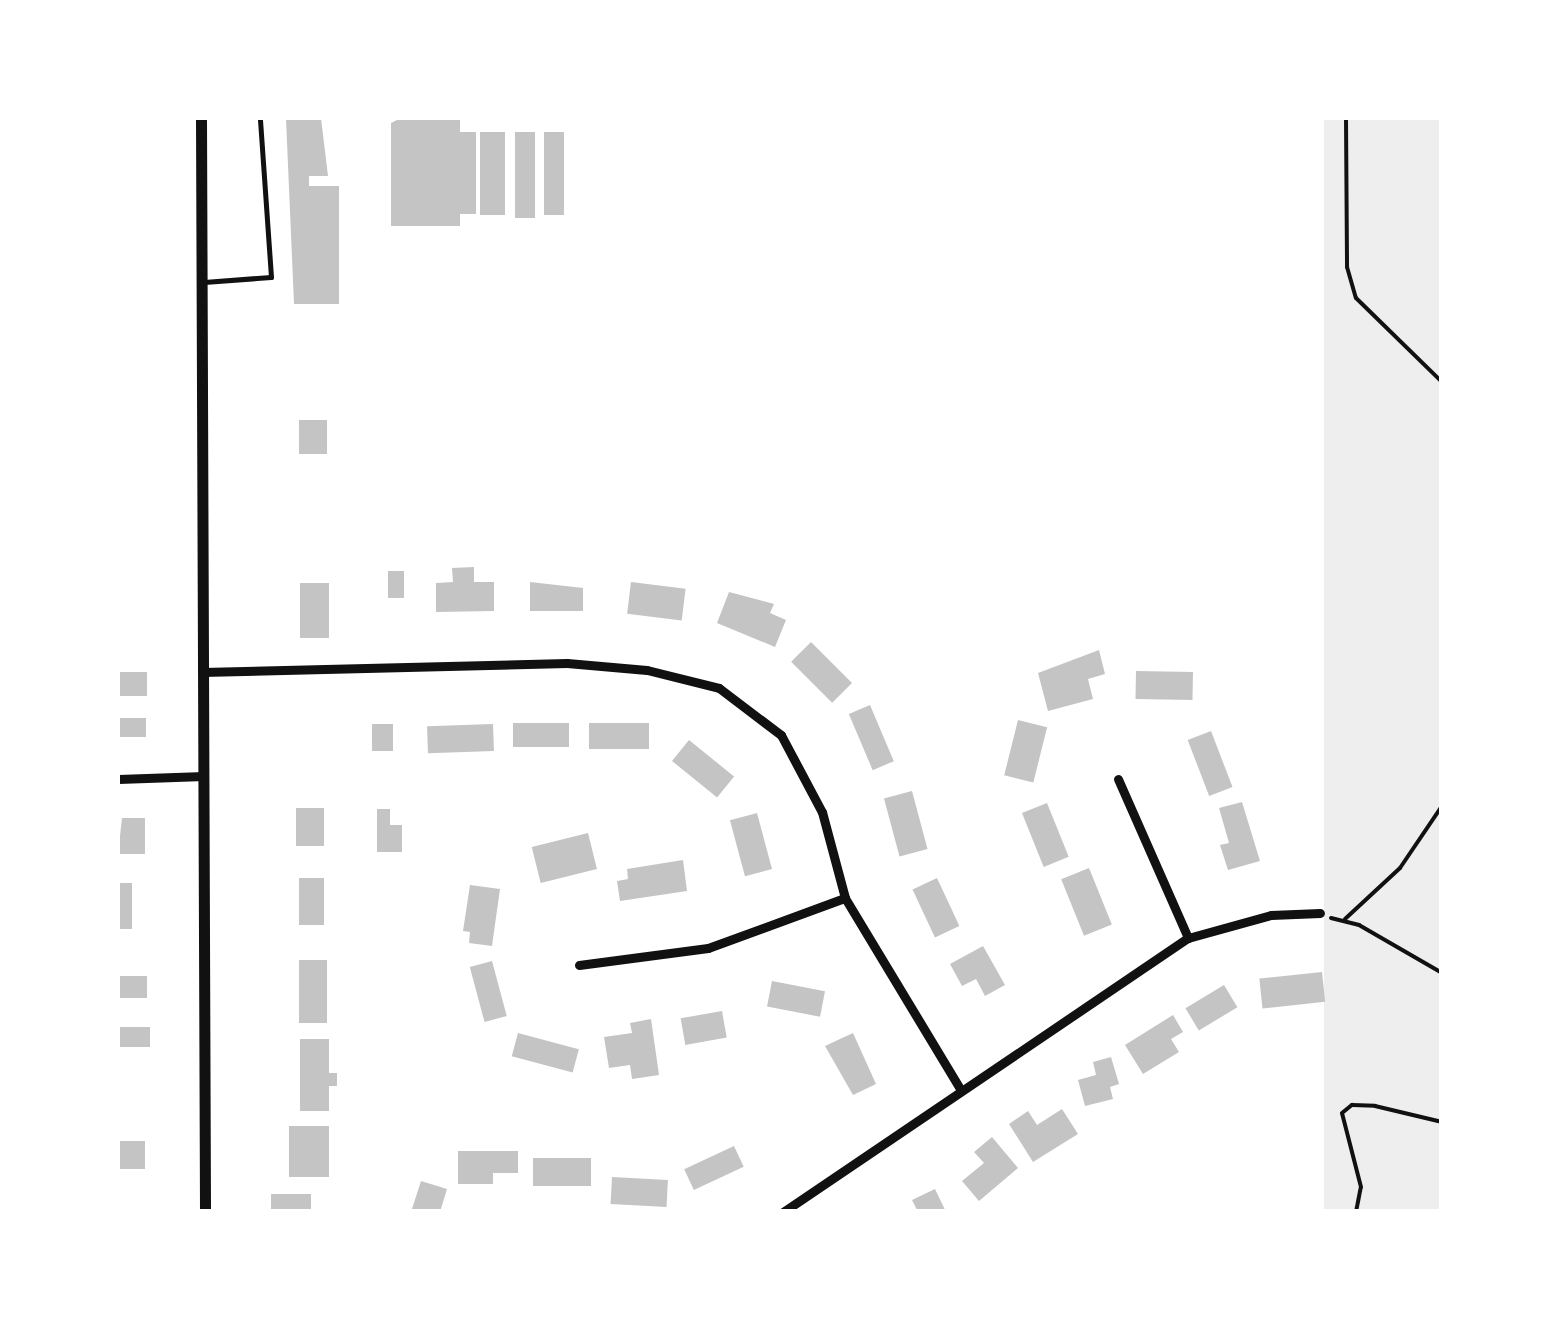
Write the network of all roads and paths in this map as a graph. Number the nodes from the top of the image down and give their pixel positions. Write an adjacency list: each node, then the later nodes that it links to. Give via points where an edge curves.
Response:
1 (201, 118): 4 (street)
2 (260, 118): 4 (lane, via 270,277)
3 (1346, 118): 5 (path, via 1347,267 1356,298)
4 (202, 282): 6 (street)
5 (1442, 382)
6 (202, 672): 7 (street); 11 (street, via 567,663 647,670 719,688 781,735 822,812)
7 (204, 776): 8 (street); 20 (street)
8 (118, 779)
9 (1118, 779): 15 (street)
10 (1442, 808): 13 (path); 14 (path, via 1400,868)
11 (844, 898): 16 (street, via 708,948); 18 (street)
12 (1320, 912): 14 (path); 15 (street, via 1271,915)
13 (1442, 918)
14 (1346, 919): 17 (path)
15 (1188, 938): 18 (street)
16 (579, 965)
17 (1442, 973)
18 (958, 1088): 21 (street)
19 (1442, 1122): 22 (path, via 1374,1106 1352,1106 1342,1114 1361,1187)
20 (205, 1212)
21 (783, 1212)
22 (1356, 1212)

